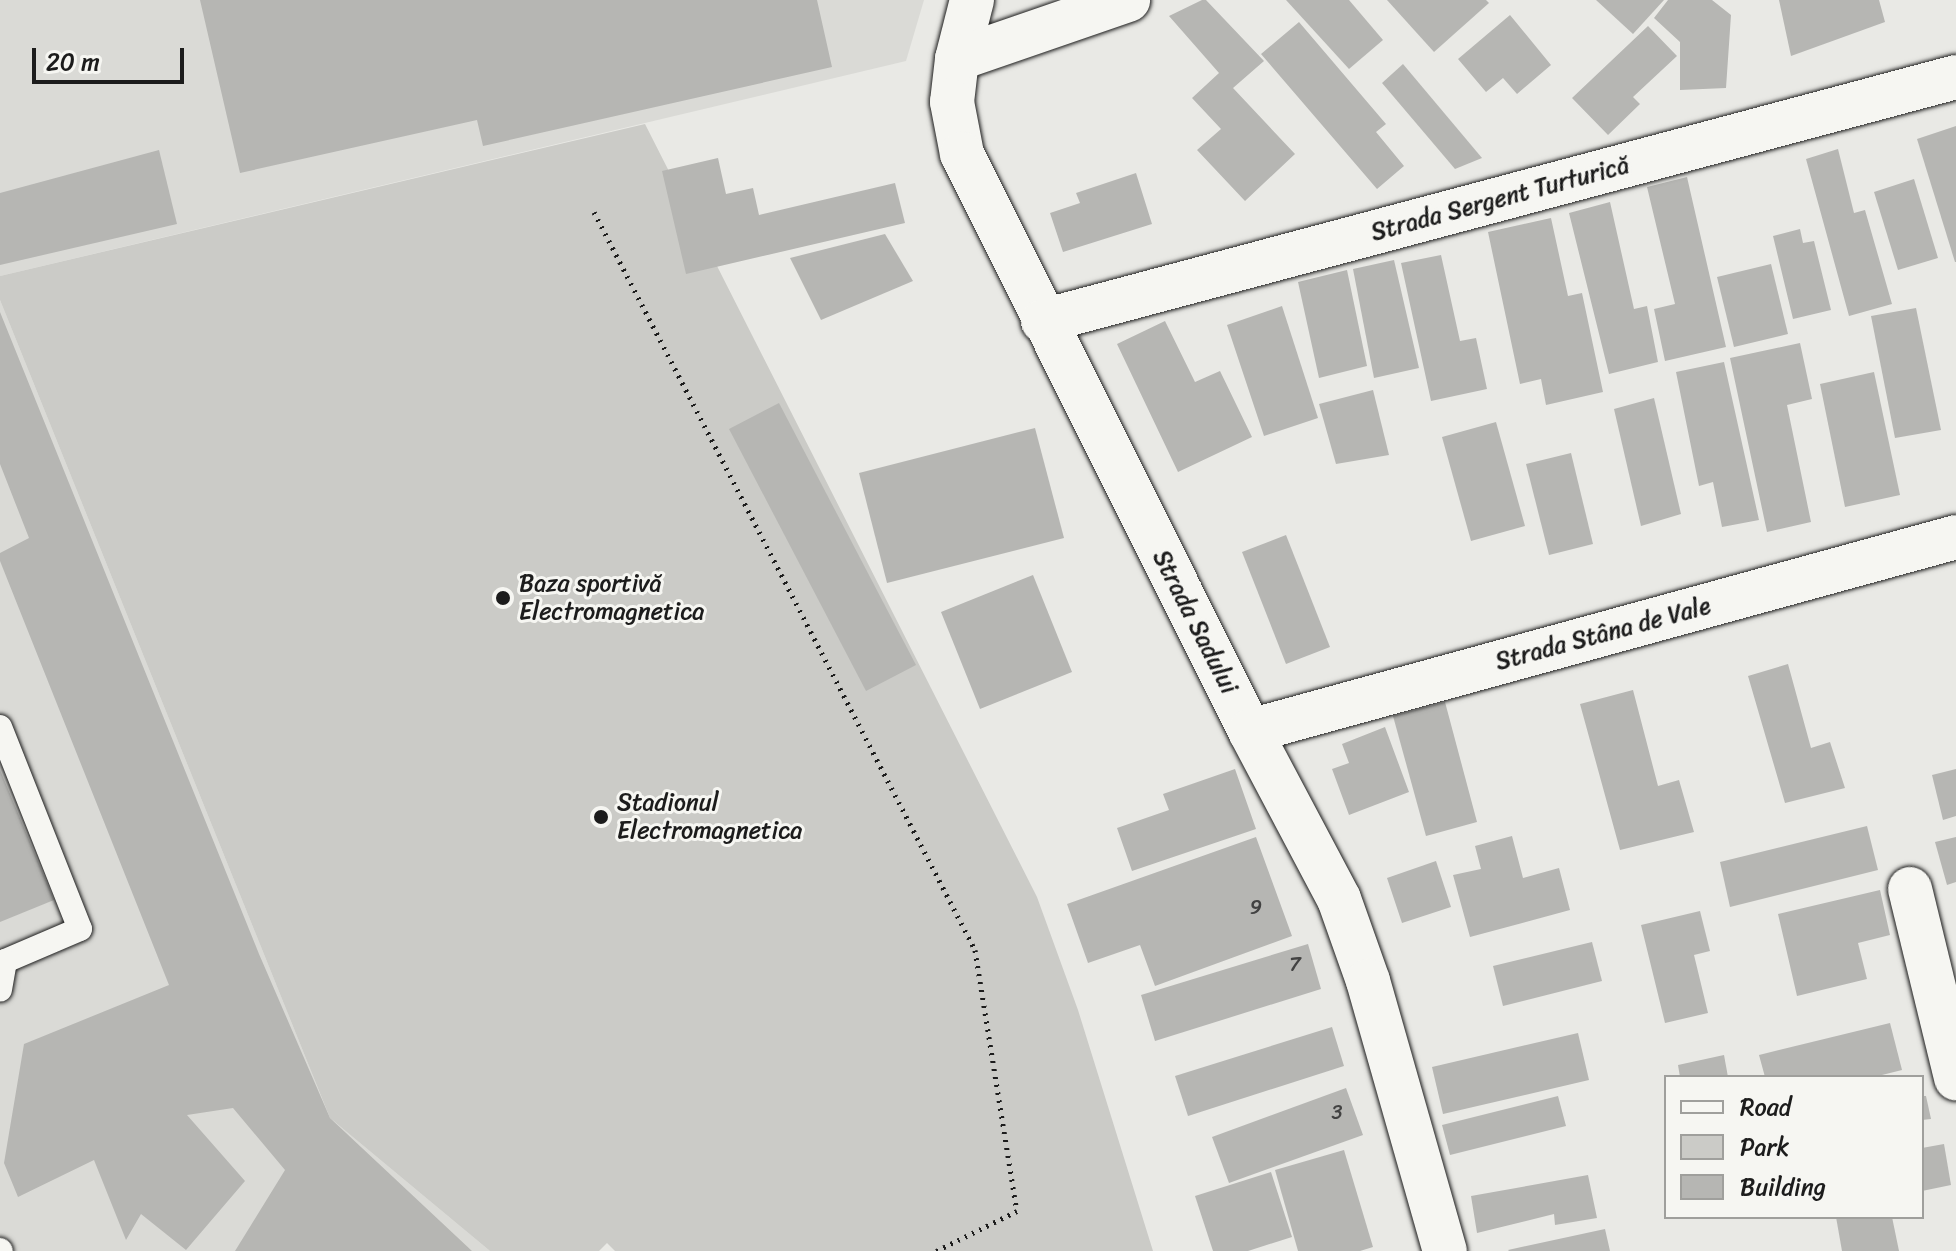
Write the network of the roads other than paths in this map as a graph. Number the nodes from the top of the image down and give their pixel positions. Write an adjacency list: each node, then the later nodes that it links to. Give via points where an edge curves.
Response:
1 (972, 0): 3 (street, Strada Sadului)
2 (1128, 0): 3 (street)
3 (957, 59): 5 (street, Strada Sadului, via 952,102 962,154)
4 (1956, 77): 5 (street, Strada Sergent Turturică)
5 (1043, 321): 8 (street, Strada Sadului)
6 (1956, 537): 8 (street, Strada Stâna de Vale)
7 (0, 727): 10 (lane, via 80,929 5,961)
8 (1250, 731): 12 (street, Strada Sadului, via 1339,899 1356,944)
9 (1910, 889): 11 (street)
10 (0, 990)
11 (1956, 1078)
12 (1445, 1251)

